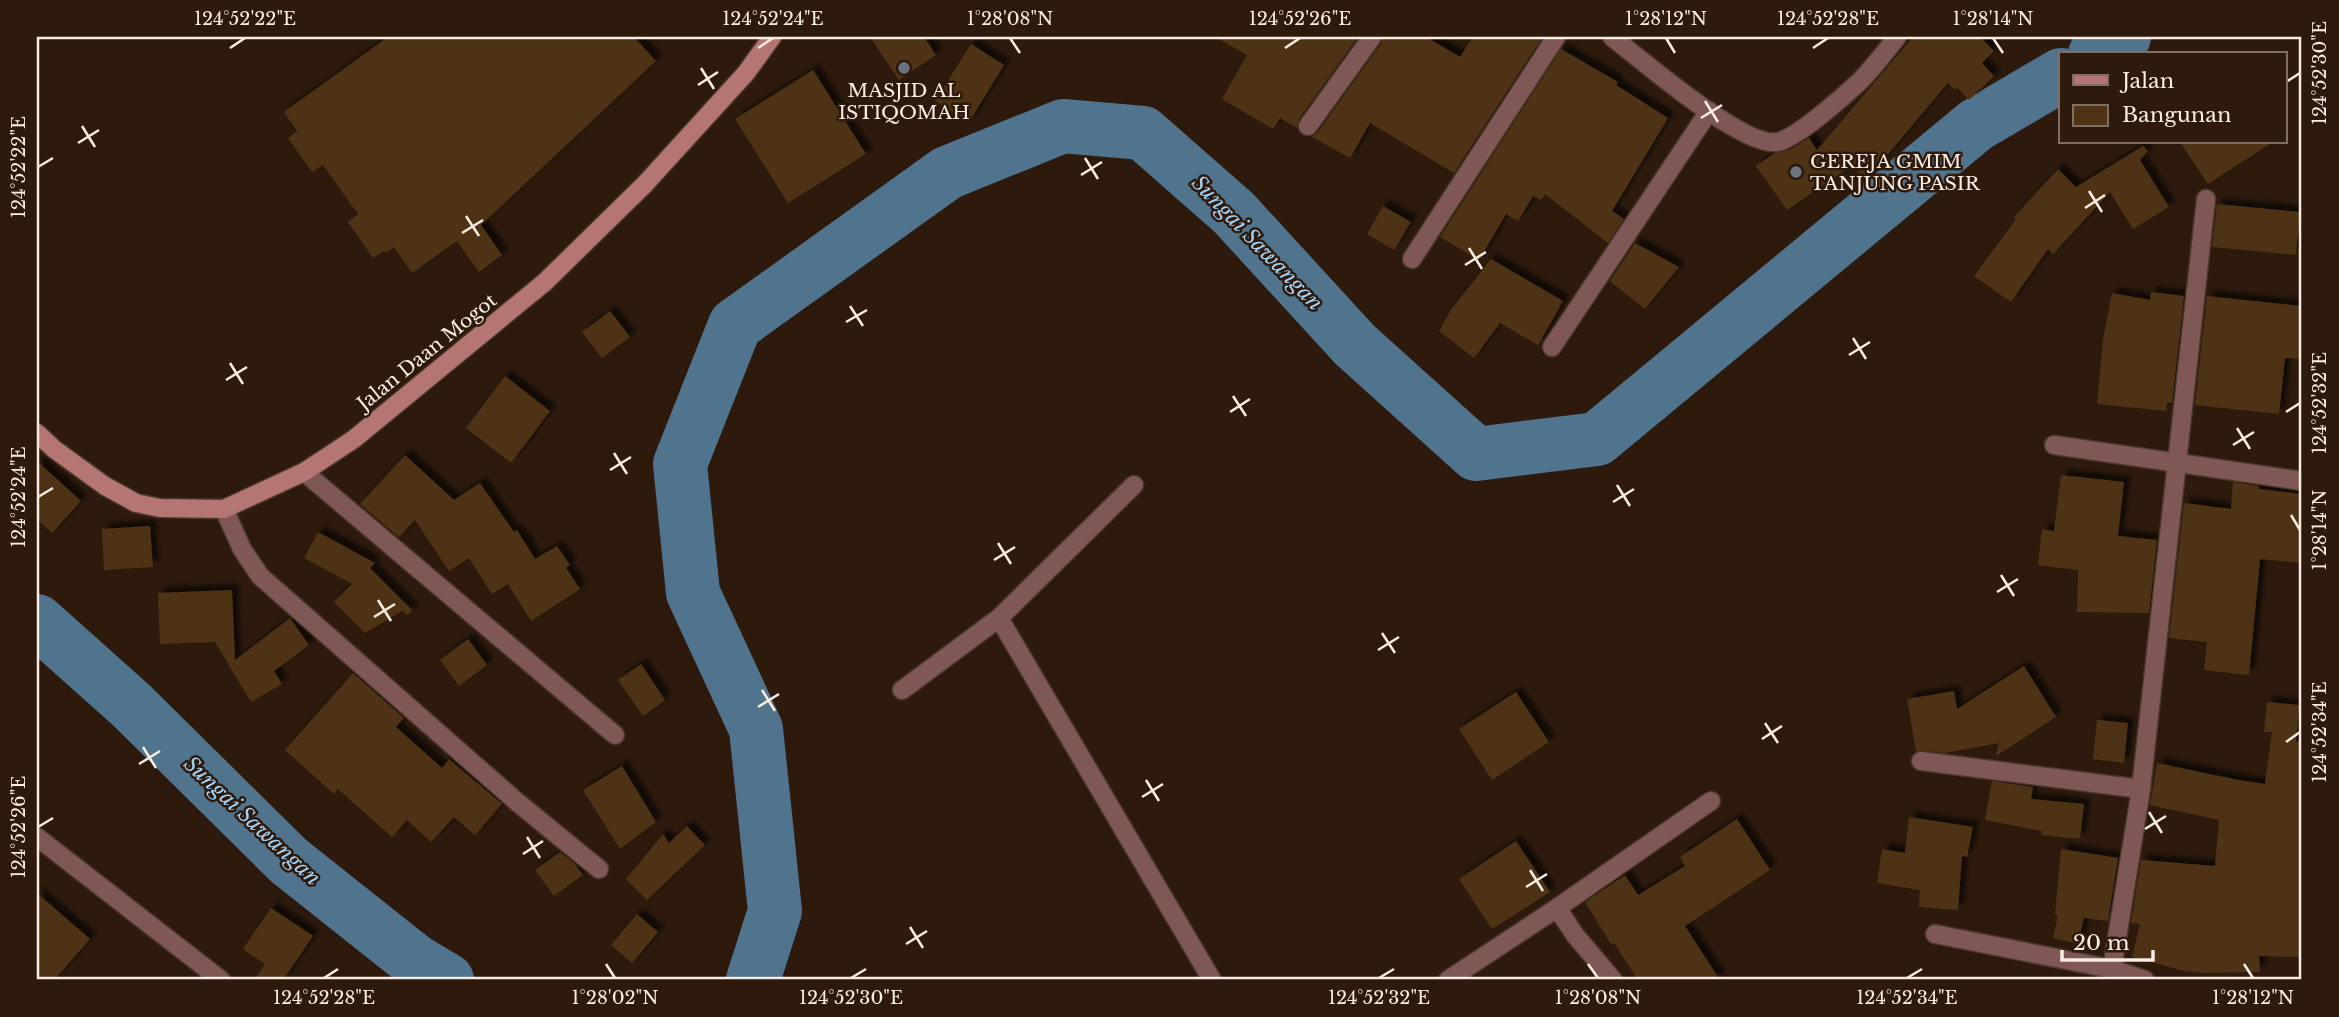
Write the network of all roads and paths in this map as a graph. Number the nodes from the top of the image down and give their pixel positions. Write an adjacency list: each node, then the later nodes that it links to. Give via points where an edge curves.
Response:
1 (772, 37): 14 (main road, Jalan Daan Mogot, via 746,73 645,184 545,282 354,439)
2 (1372, 37): 7 (street)
3 (1556, 37): 9 (street)
4 (1612, 37): 6 (street)
5 (1897, 37): 6 (street, via 1859,82 1799,132 1777,143 1749,136)
6 (1709, 111): 10 (street)
7 (1308, 126)
8 (2206, 199): 13 (street)
9 (1412, 259)
10 (1552, 347)
11 (37, 433): 17 (main road, Jalan Daan Mogot, via 105,486 136,503)
12 (2054, 445): 13 (street)
13 (2177, 462): 15 (street); 22 (street)
14 (304, 472): 17 (main road, Jalan Daan Mogot); 20 (street)
15 (2302, 481)
16 (1133, 485): 18 (street)
17 (224, 509): 25 (street, via 260,576)
18 (999, 618): 19 (street); 30 (street)
19 (902, 690)
20 (615, 735)
21 (1921, 761): 22 (street)
22 (2141, 789): 28 (street)
23 (1711, 801): 26 (street)
24 (37, 837): 29 (street)
25 (599, 869)
26 (1557, 908): 31 (street); 32 (street)
27 (1935, 934): 28 (street)
28 (2112, 969): 33 (street)
29 (221, 980)
30 (1212, 980)
31 (1448, 980)
32 (1613, 980)
33 (2145, 980)

